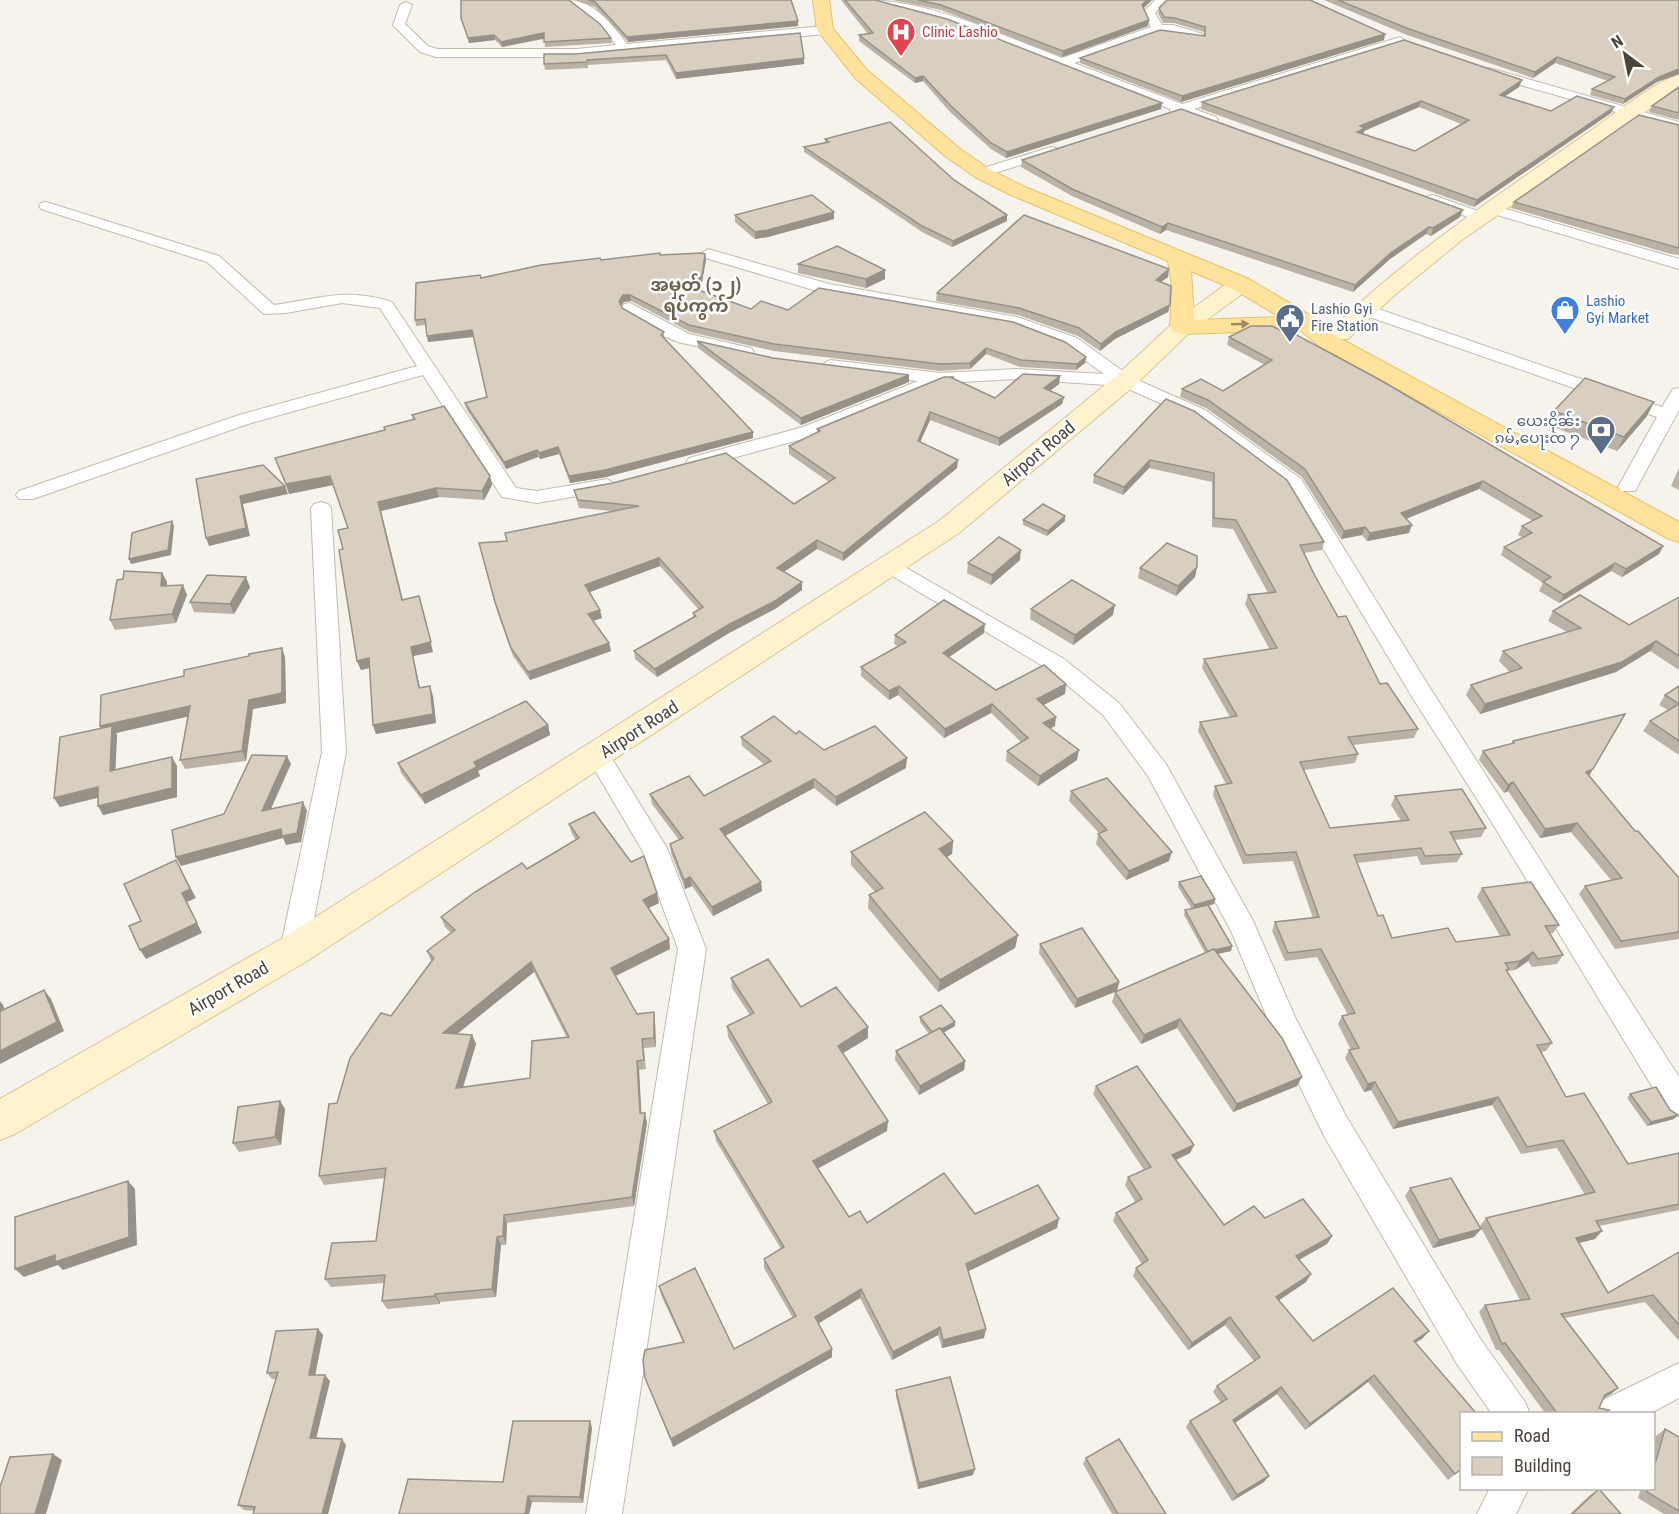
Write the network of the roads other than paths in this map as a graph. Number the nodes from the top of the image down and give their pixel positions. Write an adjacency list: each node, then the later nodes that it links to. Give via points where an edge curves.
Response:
1 (573, 0): 10 (street, via 606,24)
2 (821, 0): 7 (main road)
3 (870, 0): 11 (street, via 951,20)
4 (1162, 0): 6 (street, via 1149,12)
5 (406, 4): 10 (street, via 399,25 423,49 436,53)
6 (1158, 29): 9 (street, via 1173,29); 11 (street)
7 (825, 30): 10 (street); 20 (main road, via 861,74)
8 (1380, 33): 14 (street, via 1405,43 1326,62)
9 (1199, 38)
10 (625, 50)
11 (1061, 63): 14 (street)
12 (1471, 67): 15 (street)
13 (1679, 80): 15 (main road)
14 (1181, 109): 16 (street); 17 (street)
15 (1628, 113): 18 (street); 23 (main road)
16 (1159, 116)
17 (1226, 125)
18 (1679, 126)
19 (1059, 148): 20 (street)
20 (982, 173): 25 (main road)
21 (1414, 193): 23 (street)
22 (46, 206): 35 (street, via 213,259 270,310 345,296 386,305)
23 (1487, 213): 26 (street); 29 (main road)
24 (708, 254): 37 (street, via 827,289 1017,322 1071,342)
25 (1178, 257): 27 (main road); 31 (main road, via 1183,287)
26 (1679, 264)
27 (1241, 285): 30 (main road); 31 (main road, Airport Road)
28 (630, 308): 33 (street, via 684,338)
29 (1364, 309): 32 (main road); 39 (street)
30 (1304, 322): 31 (main road, one-way to 30); 32 (main road); 46 (main road, via 1326,340)
31 (1182, 327): 37 (main road, Airport Road)
32 (1340, 334): 42 (main road)
33 (763, 356)
34 (809, 363): 36 (street)
35 (428, 368): 41 (street, via 509,493 537,497); 43 (street, via 245,419)
36 (940, 378): 37 (street, via 1017,374); 40 (street, via 810,431)
37 (1125, 381): 47 (main road, Airport Road, via 949,527); 50 (street, via 1199,414 1294,483)
38 (1679, 393): 39 (street)
39 (1667, 415): 42 (street)
40 (674, 468)
41 (629, 479)
42 (1628, 487): 45 (main road)
43 (26, 495)
44 (321, 508): 49 (street, via 334,752)
45 (1679, 514)
46 (1679, 532)
47 (891, 566): 48 (main road, Airport Road); 53 (street, via 1056,664 1112,709 1157,770 1244,929 1282,1020 1335,1126 1469,1352)
48 (598, 755): 49 (main road, Airport Road); 56 (street, via 654,848 692,949)
49 (294, 950): 51 (main road, Airport Road)
50 (1679, 1103)
51 (0, 1121)
52 (1679, 1380): 54 (street)
53 (1512, 1412)
54 (1613, 1412)
55 (1510, 1490): 57 (street)
56 (604, 1514)
57 (1495, 1514)

